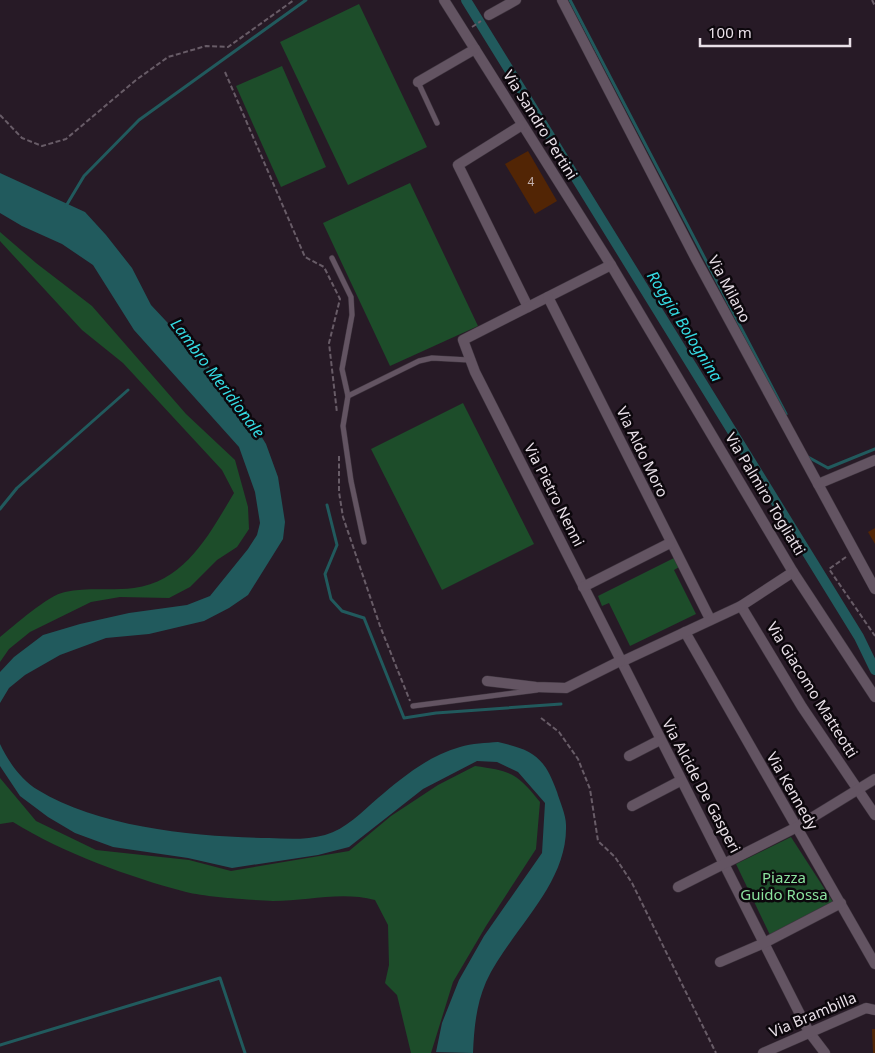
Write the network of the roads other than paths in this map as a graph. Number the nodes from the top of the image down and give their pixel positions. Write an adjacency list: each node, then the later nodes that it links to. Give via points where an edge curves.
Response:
1 (444, 0): 5 (street, Via Sandro Pertini)
2 (516, 0): 4 (street)
3 (562, 0): 16 (street, Via Milano)
4 (486, 17)
5 (475, 49): 6 (street); 8 (street, Via Sandro Pertini)
6 (418, 82): 7 (lane)
7 (437, 123)
8 (522, 124): 10 (street, Via Sandro Pertini); 12 (street, via 458,165)
9 (332, 258): 14 (lane, via 351,297 352,315 342,368)
10 (611, 265): 11 (street); 19 (street, Via Palmiro Togliatti)
11 (548, 297): 12 (street); 18 (street, Via Aldo Moro)
12 (528, 307): 13 (street, Via Pietro Nenni, via 463,340)
13 (469, 360): 14 (lane, via 432,358 419,361); 20 (street, Via Pietro Nenni)
14 (348, 396): 17 (lane, via 344,426)
15 (875, 460): 16 (street)
16 (818, 484): 21 (street, Via Milano)
17 (364, 542)
18 (670, 543): 20 (street); 23 (street, Via Aldo Moro)
19 (793, 572): 22 (street, Via Palmiro Togliatti); 28 (street)
20 (583, 587): 25 (street, Via Pietro Nenni)
21 (875, 589)
22 (741, 606): 23 (street, Via Palmiro Togliatti); 34 (street, Via Giacomo Matteotti, via 802,707)
23 (710, 619): 24 (street, Via Palmiro Togliatti)
24 (685, 632): 25 (street, Via Palmiro Togliatti); 37 (street, Via Kennedy)
25 (621, 662): 27 (street, Via Palmiro Togliatti, via 566,688); 30 (street, Via Alcide De Gasperi)
26 (486, 681): 27 (street, Via Palmiro Togliatti)
27 (549, 688): 29 (lane)
28 (875, 697)
29 (413, 706)
30 (660, 740): 31 (street); 33 (street, Via Alcide De Gasperi)
31 (629, 756)
32 (875, 779): 34 (street)
33 (680, 780): 35 (street); 38 (street, Via Alcide De Gasperi)
34 (858, 790): 36 (street, Via Giacomo Matteotti); 37 (street)
35 (632, 806)
36 (875, 815)
37 (795, 828): 38 (street); 40 (street, Via Kennedy)
38 (725, 864): 39 (street); 41 (street, Via Alcide De Gasperi)
39 (678, 887)
40 (842, 903): 41 (street); 43 (street, Via Kennedy)
41 (764, 943): 42 (street); 45 (street, Via Alcide De Gasperi)
42 (720, 962)
43 (875, 964)
44 (875, 1010): 45 (street, Via Brambilla, via 866,1008)
45 (809, 1032): 46 (street, Via Brambilla); 47 (street, Via Alcide De Gasperi)
46 (763, 1053)
47 (825, 1053)

